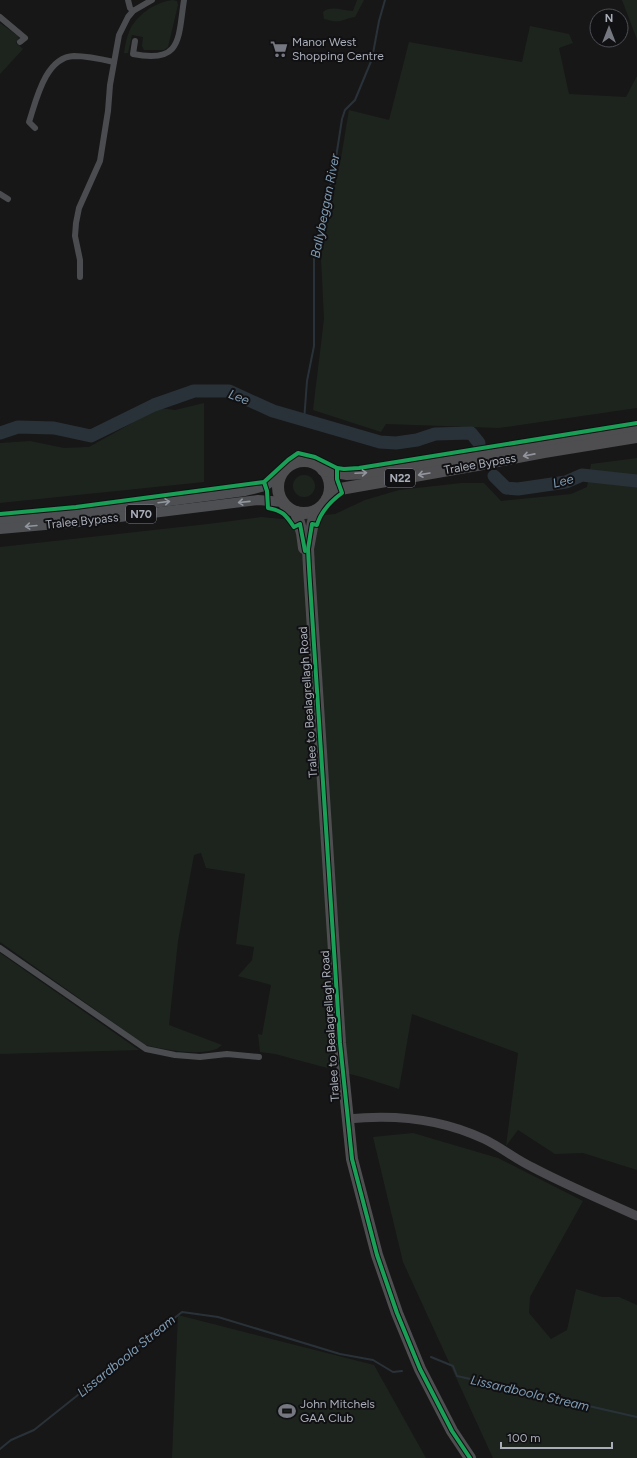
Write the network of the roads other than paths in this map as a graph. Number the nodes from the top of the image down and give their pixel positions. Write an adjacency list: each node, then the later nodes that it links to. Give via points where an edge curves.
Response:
1 (128, 0): 4 (street, via 130,8)
2 (152, 0): 4 (street)
3 (184, 0): 6 (street, via 178,34 172,49 166,54 146,57 133,54)
4 (134, 11): 8 (street, via 119,35)
5 (0, 17): 7 (street, via 25,38)
6 (135, 41)
7 (20, 42)
8 (114, 62): 9 (street, via 73,56 63,59 54,66 43,80 36,99 29,122); 12 (street, via 100,161 79,208 76,223)
9 (35, 128)
10 (0, 194): 11 (street)
11 (8, 199)
12 (80, 277)
13 (637, 429): 15 (highway, Tralee Bypass / N22, via 540,444)
14 (637, 438): 15 (highway, Tralee Bypass / N22, one-way to 15)
15 (498, 457): 16 (highway, Tralee Bypass / N22)
16 (474, 461): 17 (highway, Tralee Bypass / N22, one-way to 16, via 347,474 368,473); 19 (highway, Tralee Bypass / N22, one-way to 19, via 340,489)
17 (323, 470): 18 (highway, N22, via 308,462 300,462 292,464); 19 (highway, via 329,484)
18 (281, 474): 20 (highway, via 278,489); 23 (main road, Tralee Bypass / N70, one-way to 18, via 78,513 245,491 265,486)
19 (327, 499): 21 (highway, N22)
20 (283, 502): 22 (highway); 24 (main road, Tralee Bypass / N70, one-way to 24, via 258,500)
21 (315, 511): 22 (highway); 25 (highway, Tralee to Bealagrellagh Road, via 308,549)
22 (296, 512): 25 (highway, Tralee to Bealagrellagh Road)
23 (0, 520)
24 (0, 529)
25 (308, 568): 28 (highway, Tralee to Bealagrellagh Road)
26 (0, 948): 27 (street, via 146,1049 175,1055 227,1054)
27 (259, 1057)
28 (347, 1120): 29 (street, via 365,1117 425,1120 466,1131 485,1139 549,1176); 30 (highway, Tralee to Bealagrellagh Road, via 352,1159 362,1199 377,1255 397,1313 424,1376 452,1431)
29 (637, 1216)
30 (470, 1458)

